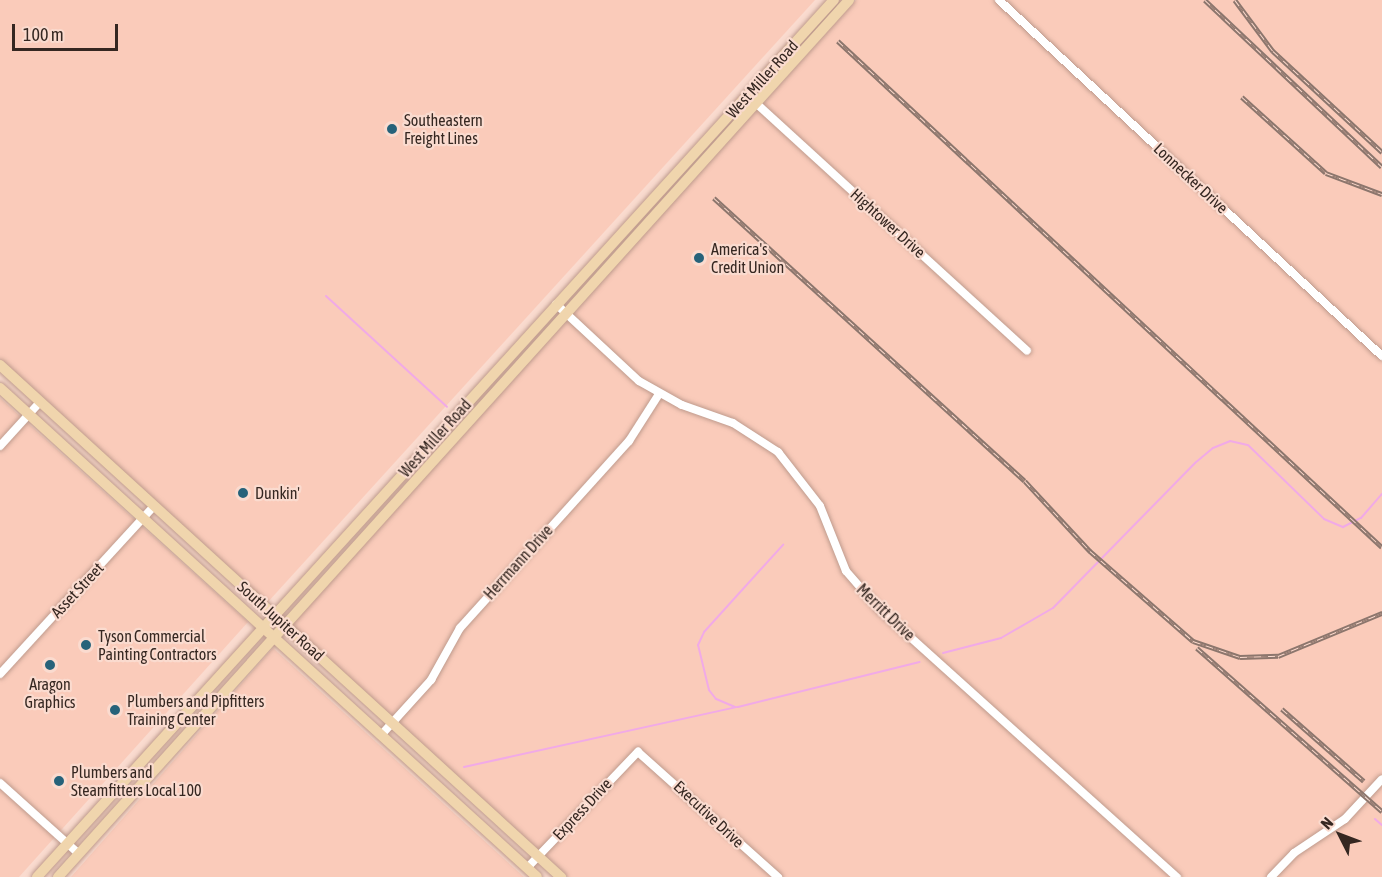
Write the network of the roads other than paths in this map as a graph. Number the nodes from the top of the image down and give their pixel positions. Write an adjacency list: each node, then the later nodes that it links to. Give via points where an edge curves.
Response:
1 (834, 0): 4 (main road, West Miller Road)
2 (849, 0): 4 (main road, West Miller Road)
3 (999, 0): 8 (street, Lonnecker Drive)
4 (751, 98): 5 (main road, West Miller Road); 6 (main road, West Miller Road); 7 (street, Hightower Drive)
5 (556, 304): 6 (street, Merritt Drive); 17 (main road, West Miller Road)
6 (565, 314): 11 (street, Merritt Drive, via 639,381); 18 (main road, West Miller Road)
7 (1027, 351)
8 (1382, 356)
9 (0, 365): 12 (main road, South Jupiter Road)
10 (0, 388): 13 (main road, South Jupiter Road)
11 (660, 394): 22 (street, Herrmann Drive, via 629,441 460,628 431,680); 38 (street, Merritt Drive, via 733,423 778,452 820,506 846,571 879,609)
12 (40, 402): 13 (street); 15 (main road, South Jupiter Road)
13 (29, 414): 14 (street); 16 (main road, South Jupiter Road)
14 (0, 446)
15 (154, 506): 16 (street, Asset Street); 17 (main road, South Jupiter Road)
16 (144, 517): 19 (main road, South Jupiter Road); 21 (street, Asset Street)
17 (273, 615): 18 (main road, South Jupiter Road); 19 (main road, West Miller Road)
18 (284, 624): 20 (main road, West Miller Road); 22 (main road, South Jupiter Road)
19 (264, 625): 20 (main road, South Jupiter Road); 25 (main road, West Miller Road)
20 (274, 635): 23 (main road, South Jupiter Road); 26 (main road, West Miller Road)
21 (0, 674)
22 (392, 722): 23 (street, Herrmann Drive); 31 (main road, South Jupiter Road)
23 (383, 733): 32 (main road, South Jupiter Road)
24 (638, 752): 31 (street, Express Drive); 37 (street, Executive Drive)
25 (140, 762): 26 (main road); 29 (main road, West Miller Road)
26 (152, 772): 30 (main road, West Miller Road)
27 (1382, 779): 39 (street, via 1345,819 1294,853)
28 (0, 783): 29 (street)
29 (67, 843): 30 (street); 33 (main road, West Miller Road)
30 (79, 854): 34 (main road, West Miller Road)
31 (538, 856): 32 (street, Express Drive); 36 (main road, South Jupiter Road)
32 (527, 868): 35 (main road, South Jupiter Road)
33 (36, 877)
34 (58, 877)
35 (537, 877)
36 (561, 877)
37 (778, 877)
38 (1177, 877)
39 (1271, 877)

